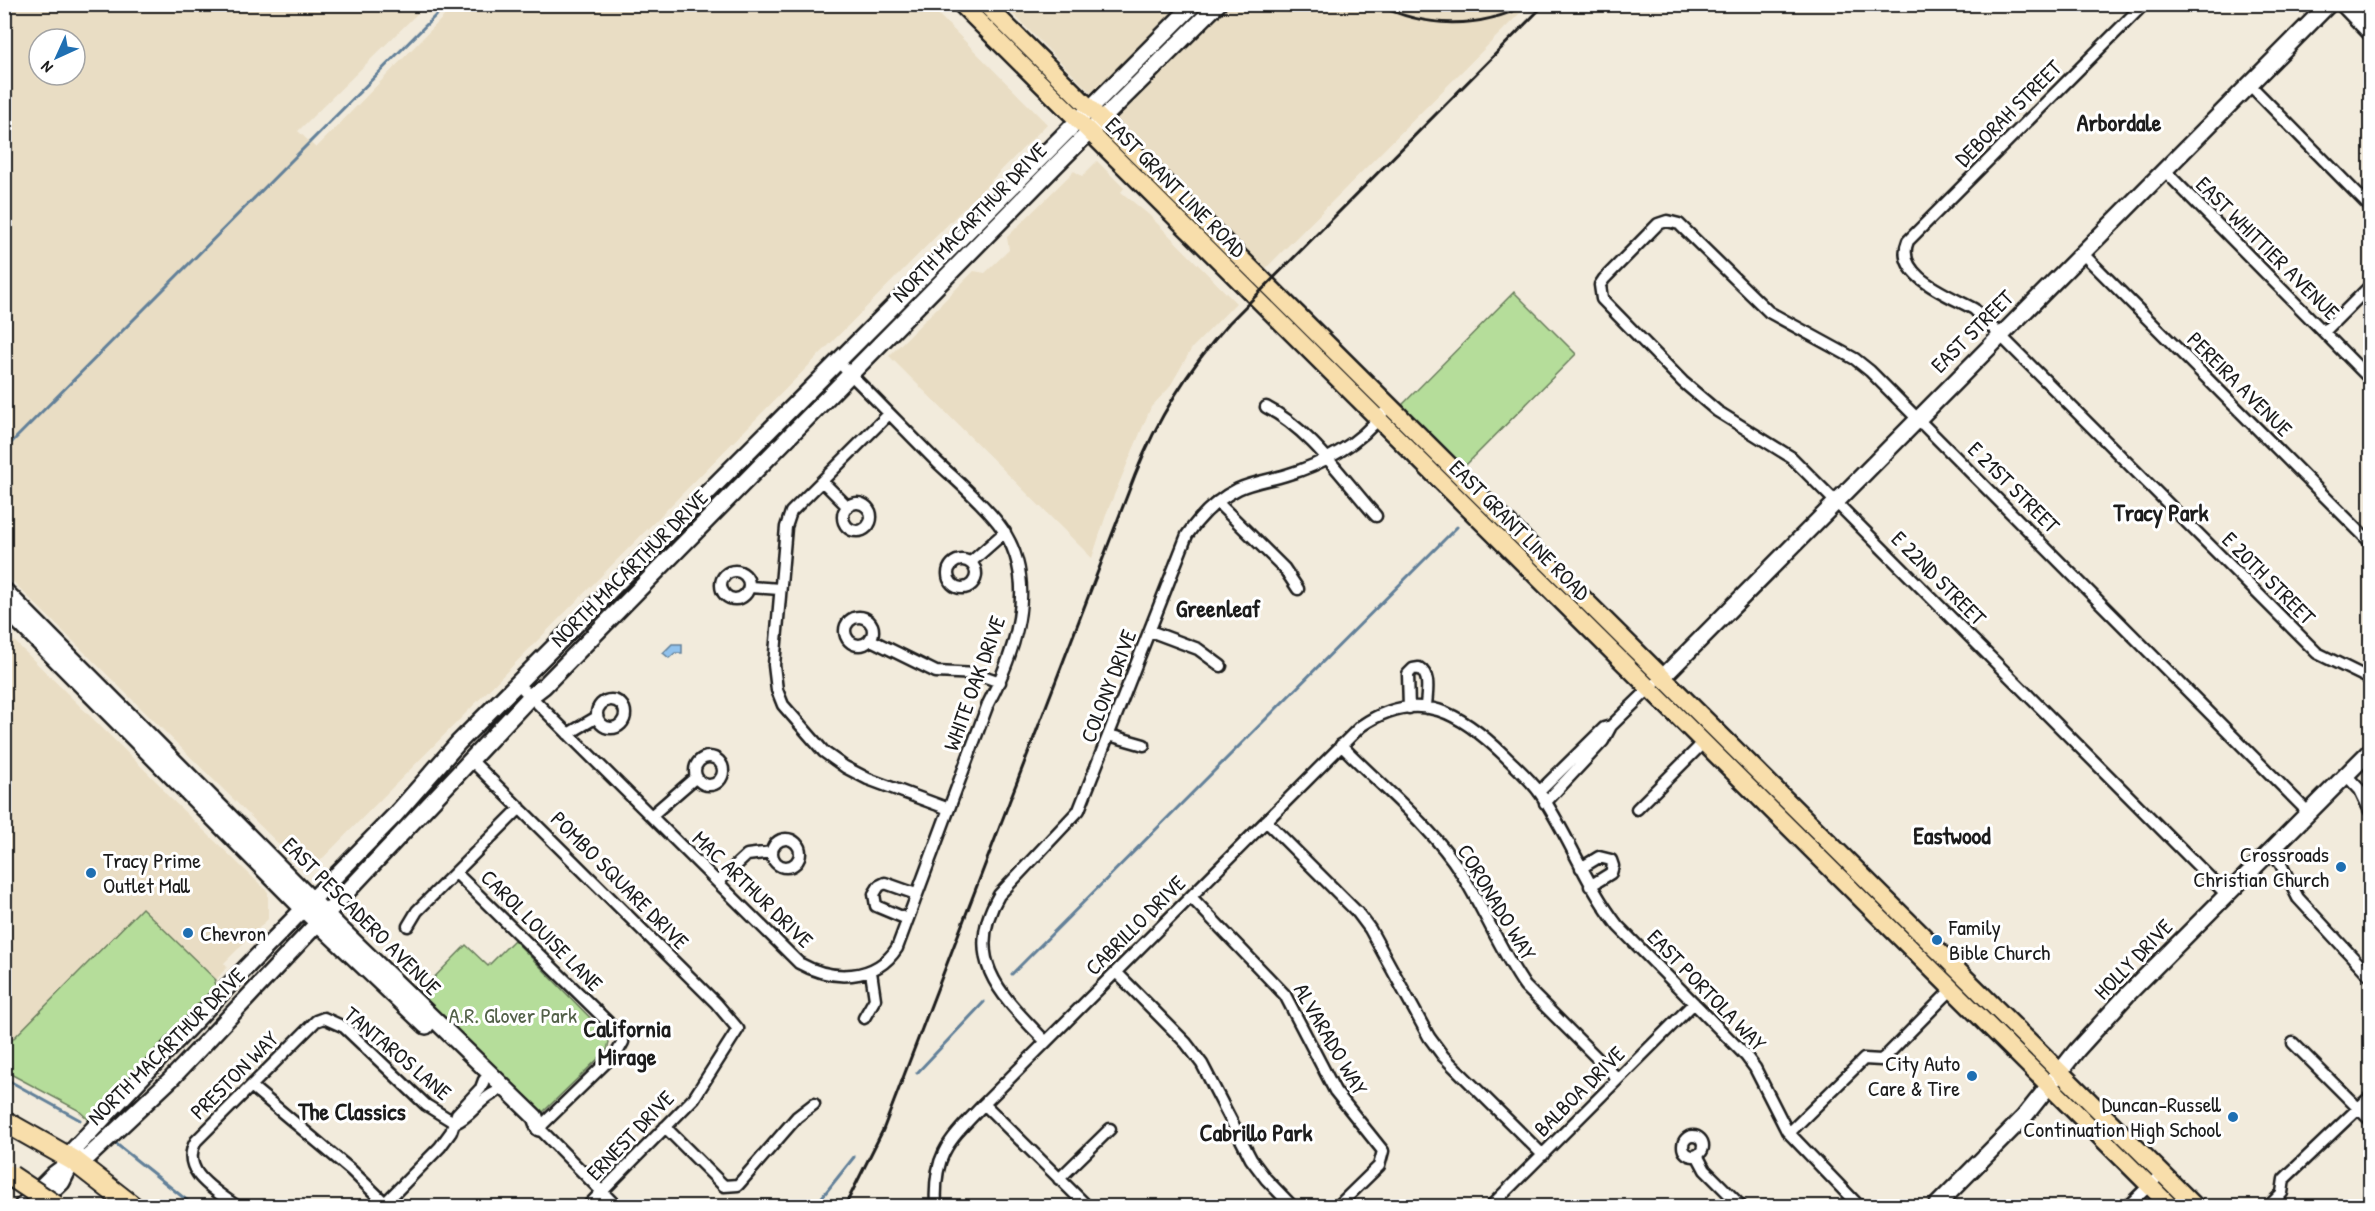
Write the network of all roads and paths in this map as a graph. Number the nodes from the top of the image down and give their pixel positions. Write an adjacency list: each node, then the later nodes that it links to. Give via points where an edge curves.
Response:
1 (961, 4): 11 (main road, EAST GRANT LINE ROAD)
2 (985, 4): 10 (main road, EAST GRANT LINE ROAD)
3 (1194, 4): 10 (main road, NORTH MACARTHUR DRIVE)
4 (1218, 4): 10 (main road, NORTH MACARTHUR DRIVE)
5 (2144, 4): 14 (street, DEBORAH STREET, via 1908,241)
6 (2329, 4): 9 (main road, EAST STREET)
7 (2343, 4): 8 (main road)
8 (2370, 32)
9 (2250, 85): 12 (main road, EAST STREET); 13 (street)
10 (1095, 114): 11 (main road, NORTH MACARTHUR DRIVE); 23 (main road, EAST GRANT LINE ROAD)
11 (1083, 126): 20 (main road, NORTH MACARTHUR DRIVE); 21 (main road, NORTH MACARTHUR DRIVE); 27 (main road, EAST GRANT LINE ROAD)
12 (2164, 170): 15 (main road, EAST STREET); 18 (street, EAST WHITTIER AVENUE)
13 (2370, 207)
14 (1905, 252): 19 (street, E 20TH STREET, via 1908,264 1927,284 1974,309)
15 (2082, 253): 19 (main road, EAST STREET); 35 (street, PEREIRA AVENUE)
16 (2370, 286): 18 (street)
17 (1610, 306): 26 (street, E 21ST STREET, via 1600,292 1604,279 1658,224 1679,224 1769,312 1854,359); 31 (street, E 22ND STREET, via 1708,404 1791,457)
18 (2324, 332): 22 (street, EAST WHITTIER AVENUE)
19 (1999, 336): 26 (main road, EAST STREET); 46 (street, E 20TH STREET, via 2317,653)
20 (837, 361): 21 (street, WHITE OAK DRIVE); 48 (main road, NORTH MACARTHUR DRIVE)
21 (851, 375): 25 (street, WHITE OAK DRIVE); 50 (main road, NORTH MACARTHUR DRIVE)
22 (2370, 379)
23 (1388, 405): 27 (street, COLONY DRIVE); 45 (main road, EAST GRANT LINE ROAD)
24 (1266, 407): 28 (street, via 1283,416)
25 (889, 414): 29 (street); 34 (street, WHITE OAK DRIVE)
26 (1918, 418): 31 (main road, EAST STREET); 70 (street, E 21ST STREET)
27 (1377, 420): 28 (street, COLONY DRIVE, via 1348,447); 49 (main road, EAST GRANT LINE ROAD)
28 (1325, 458): 30 (street, COLONY DRIVE, via 1288,475 1239,489); 33 (street)
29 (822, 481): 32 (street); 38 (street, via 791,512)
30 (1217, 501): 39 (street, via 1284,568); 42 (street, COLONY DRIVE, via 1187,535)
31 (1835, 502): 45 (main road, EAST STREET); 80 (street, E 22ND STREET)
32 (847, 506)
33 (1376, 516)
34 (1005, 532): 36 (street); 47 (street, WHITE OAK DRIVE, via 1017,558 1021,608)
35 (2370, 542)
36 (971, 562)
37 (750, 586): 38 (street)
38 (780, 589): 67 (street, via 774,675 777,690 793,719 824,752 845,767)
39 (1298, 589)
40 (4, 590): 82 (main road, EAST PESCADERO AVENUE)
41 (4, 607): 82 (main road, EAST PESCADERO AVENUE)
42 (1150, 631): 44 (street, via 1198,650); 56 (street, COLONY DRIVE)
43 (871, 639): 47 (street, via 936,672 976,674)
44 (1221, 666)
45 (1663, 677): 49 (street, EAST STREET); 96 (main road, EAST GRANT LINE ROAD)
46 (2370, 679)
47 (1000, 682): 67 (street, WHITE OAK DRIVE)
48 (517, 683): 50 (street, MAC ARTHUR DRIVE); 82 (main road, NORTH MACARTHUR DRIVE)
49 (1648, 690): 54 (street, EAST STREET); 57 (main road, EAST GRANT LINE ROAD)
50 (531, 696): 55 (street, MAC ARTHUR DRIVE); 61 (main road, NORTH MACARTHUR DRIVE)
51 (1409, 708): 52 (street, CABRILLO DRIVE); 52 (street, via 1408,674 1419,668 1427,678); 59 (street, CABRILLO DRIVE, via 1374,717)
52 (1426, 708): 64 (street, EAST PORTOLA WAY, via 1463,719 1481,732)
53 (597, 717): 55 (street)
54 (1611, 726): 64 (street, via 1604,728); 65 (street, via 1603,741)
55 (568, 734): 71 (street, MAC ARTHUR DRIVE)
56 (1109, 735): 58 (street); 94 (street, COLONY DRIVE, via 1079,810 999,895 986,928 986,964 994,983)
57 (1702, 744): 68 (street); 89 (main road, EAST GRANT LINE ROAD)
58 (1144, 745)
59 (1341, 746): 72 (street, CABRILLO DRIVE); 97 (street, CORONADO WAY, via 1443,848 1460,871 1513,969)
60 (2370, 751): 62 (main road, HOLLY DRIVE)
61 (471, 760): 66 (street, POMBO SQUARE DRIVE); 83 (main road, NORTH MACARTHUR DRIVE)
62 (2346, 775): 69 (street, via 2360,790); 70 (main road, HOLLY DRIVE)
63 (696, 777): 71 (street)
64 (1539, 792): 65 (street, EAST PORTOLA WAY)
65 (1545, 803): 75 (street, EAST PORTOLA WAY)
66 (520, 808): 76 (street); 93 (street, POMBO SQUARE DRIVE)
67 (949, 809): 79 (street, WHITE OAK DRIVE)
68 (1637, 809)
69 (2370, 811)
70 (2308, 813): 73 (main road, HOLLY DRIVE)
71 (651, 816): 77 (street, MAC ARTHUR DRIVE)
72 (1266, 821): 81 (street, CABRILLO DRIVE); 113 (street, via 1358,913 1443,1056)
73 (2273, 849): 80 (main road, HOLLY DRIVE); 88 (street, via 2298,898)
74 (772, 852): 77 (street, via 747,855)
75 (1581, 868): 78 (street, EAST PORTOLA WAY); 78 (street, via 1599,857 1611,860 1611,873)
76 (456, 873): 85 (street, via 417,911); 110 (street, CAROL LOUISE LANE, via 618,1032 623,1042 618,1052)
77 (718, 882): 86 (street, MAC ARTHUR DRIVE, via 799,963 814,972)
78 (1590, 886): 90 (street, EAST PORTOLA WAY, via 1618,926)
79 (916, 894): 84 (street, WHITE OAK DRIVE); 84 (street, via 885,883 874,894 876,906 882,911)
80 (2227, 895): 96 (main road, HOLLY DRIVE, via 2127,995)
81 (1191, 897): 87 (street, CABRILLO DRIVE); 132 (street, ALVARADO WAY, via 1285,995 1335,1091 1383,1150 1379,1166)
82 (308, 904): 83 (main road, EAST PESCADERO AVENUE); 115 (main road, NORTH MACARTHUR DRIVE, via 74,1149)
83 (322, 919): 98 (main road, EAST PESCADERO AVENUE); 110 (main road, EAST PESCADERO AVENUE, via 535,1117); 115 (main road, NORTH MACARTHUR DRIVE, via 171,1079 87,1158)
84 (907, 919): 86 (street, WHITE OAK DRIVE, via 888,962)
85 (408, 926)
86 (871, 972): 91 (street, via 875,999)
87 (1116, 972): 94 (street, CABRILLO DRIVE); 131 (street, via 1202,1064 1251,1159)
88 (2370, 976)
89 (1952, 990): 100 (main road, EAST GRANT LINE ROAD); 112 (street, via 1881,1060 1864,1059)
90 (1694, 1003): 97 (street, BALBOA DRIVE); 112 (street, EAST PORTOLA WAY, via 1755,1068)
91 (864, 1018)
92 (316, 1021): 99 (street, PRESTON WAY); 108 (street, TANTAROS LANE, via 324,1018 344,1027 426,1105)
93 (738, 1029): 109 (street, ERNEST DRIVE, via 694,1098)
94 (1046, 1042): 104 (street, CABRILLO DRIVE)
95 (2292, 1043): 105 (street)
96 (2059, 1072): 100 (main road, HOLLY DRIVE); 117 (main road, EAST GRANT LINE ROAD)
97 (1618, 1079): 113 (street, BALBOA DRIVE)
98 (484, 1080): 101 (main road, EAST PESCADERO AVENUE); 108 (street, via 457,1114)
99 (251, 1086): 121 (street, via 351,1170); 126 (street, PRESTON WAY, via 191,1150 190,1162 199,1176)
100 (2048, 1087): 119 (main road, EAST GRANT LINE ROAD); 136 (main road, HOLLY DRIVE, via 2024,1117)
101 (496, 1092): 108 (street); 110 (main road, EAST PESCADERO AVENUE, via 528,1124)
102 (2370, 1096): 105 (street)
103 (814, 1104): 109 (street, via 797,1117 738,1185 724,1186)
104 (984, 1104): 118 (street); 129 (street, CABRILLO DRIVE, via 944,1151 935,1178)
105 (2359, 1108): 106 (street); 140 (street, via 2284,1179 2282,1193)
106 (2370, 1120)
107 (4, 1121): 115 (highway)
108 (455, 1123): 121 (street, via 440,1147)
109 (665, 1127): 120 (street, ERNEST DRIVE)
110 (539, 1128): 120 (street)
111 (1110, 1129): 118 (street)
112 (1789, 1133): 135 (street, EAST PORTOLA WAY)
113 (1543, 1155): 133 (street, BALBOA DRIVE)
114 (1697, 1155): 134 (street, via 1705,1170)
115 (73, 1160): 122 (main road, NORTH MACARTHUR DRIVE); 123 (main road, NORTH MACARTHUR DRIVE, via 62,1182); 125 (highway)
116 (8, 1173): 124 (highway, bridge)
117 (2162, 1173): 119 (street); 139 (main road, EAST GRANT LINE ROAD)
118 (1059, 1179): 130 (street)
119 (2149, 1186): 137 (street); 138 (main road, EAST GRANT LINE ROAD)
120 (602, 1193): 127 (street, ERNEST DRIVE); 128 (street)
121 (383, 1205)
122 (22, 1206)
123 (37, 1206)
124 (56, 1206)
125 (132, 1206)
126 (236, 1206)
127 (588, 1206)
128 (616, 1206)
129 (936, 1206)
130 (1087, 1206)
131 (1292, 1206)
132 (1338, 1206)
133 (1491, 1206)
134 (1741, 1206)
135 (1858, 1206)
136 (1936, 1206)
137 (2128, 1206)
138 (2170, 1206)
139 (2195, 1206)
140 (2269, 1206)

